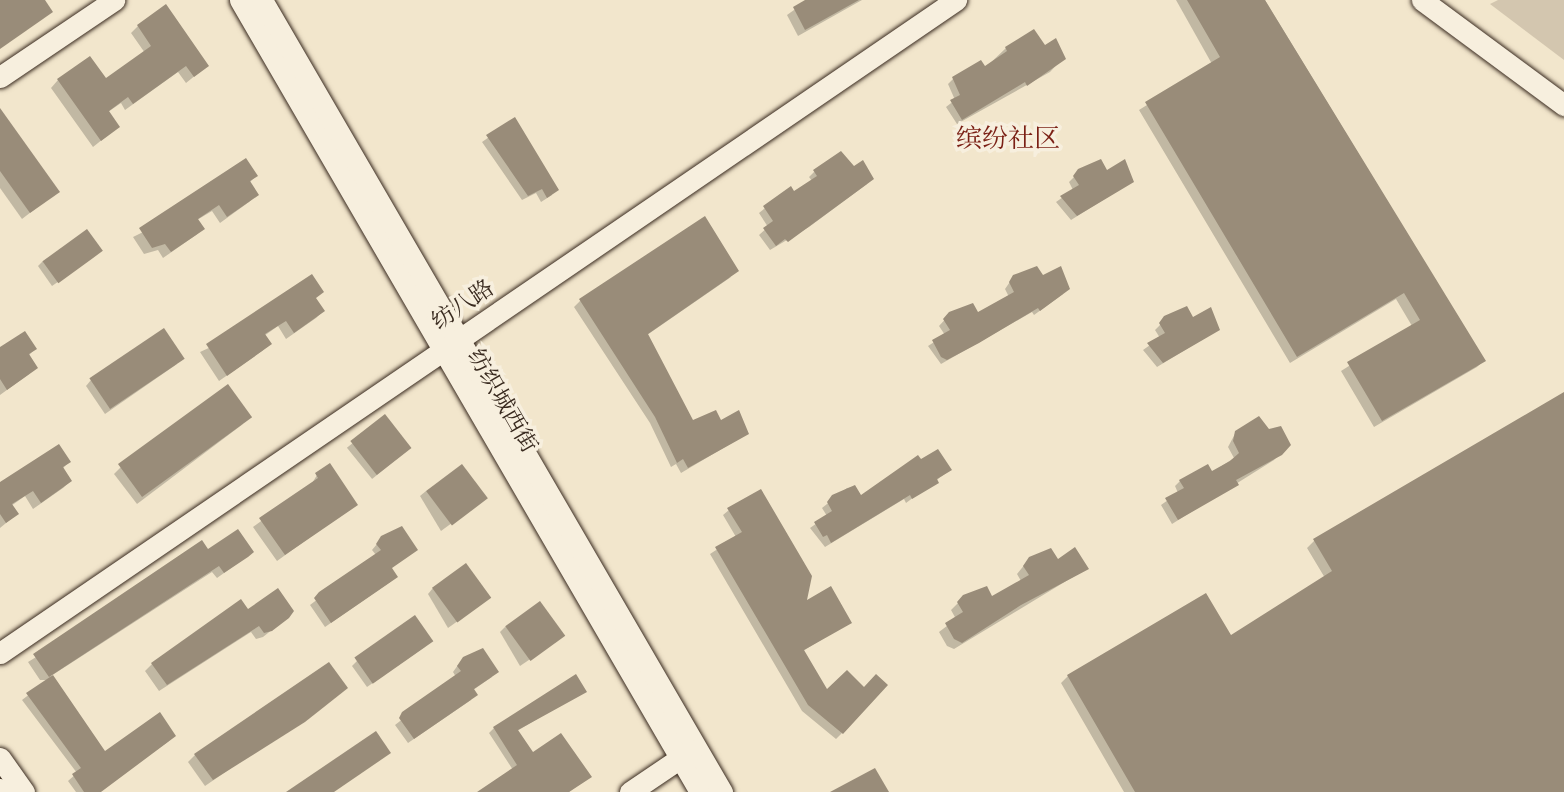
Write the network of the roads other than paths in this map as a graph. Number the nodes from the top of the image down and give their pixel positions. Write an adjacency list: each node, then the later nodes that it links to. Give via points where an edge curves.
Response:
1 (114, 0): 6 (street)
2 (240, 0): 8 (street, 纺织城西街)
3 (262, 0): 8 (street, 纺织城西街)
4 (956, 0): 8 (street, 纺八路)
5 (1422, 0): 7 (street)
6 (0, 77)
7 (1564, 105)
8 (451, 345): 9 (street, 纺八路); 10 (street, 纺织城西街)
9 (0, 653)
10 (689, 752): 13 (street); 14 (street, 纺织城西街); 15 (street, 纺织城西街)
11 (0, 758): 12 (street)
12 (24, 792)
13 (630, 792)
14 (700, 792)
15 (722, 792)

